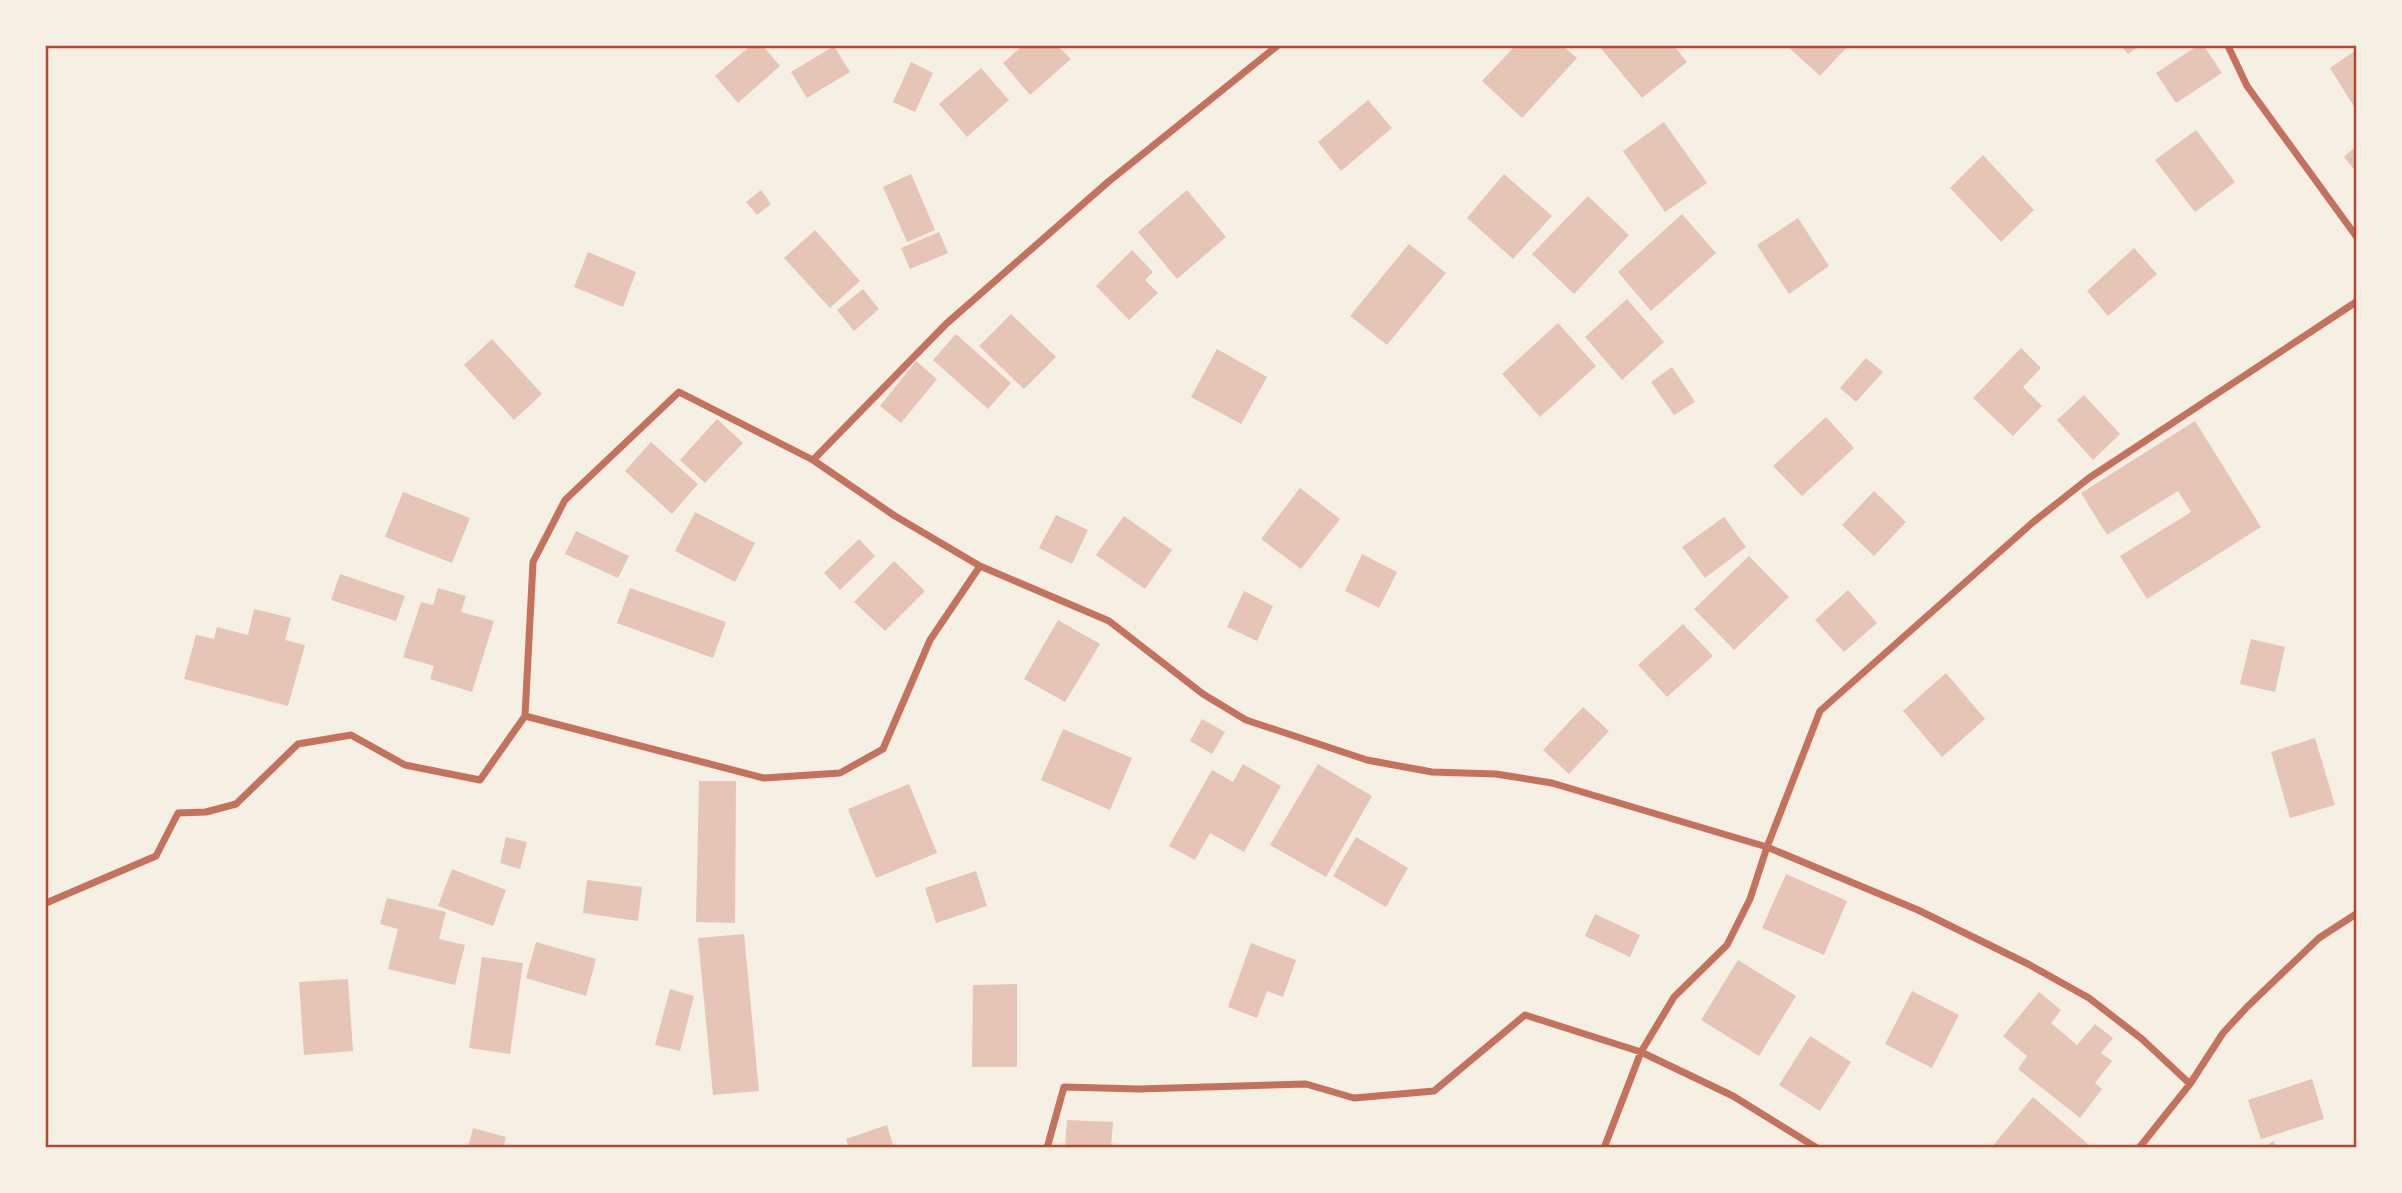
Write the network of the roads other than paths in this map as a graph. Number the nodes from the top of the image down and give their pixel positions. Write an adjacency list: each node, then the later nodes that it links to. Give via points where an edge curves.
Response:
1 (1277, 46): 5 (street, via 1108,182 946,324)
2 (2228, 46): 3 (street, via 2247,86)
3 (2357, 236)
4 (2357, 302): 8 (street, via 2089,478 1820,711)
5 (813, 460): 6 (street); 7 (street, via 679,392 565,500 533,562)
6 (980, 566): 7 (street, via 930,640 883,749 841,773 764,778); 8 (street, via 1109,621 1203,694 1246,720 1367,760 1432,772 1496,774 1552,783)
7 (525, 716): 9 (street, via 480,780 405,765 351,735 298,744 236,804 178,813 156,856)
8 (1767, 847): 11 (street, via 1750,899 1727,945 1674,997); 12 (street, via 1918,910 2028,964 2079,993 2142,1039)
9 (46, 903)
10 (2357, 914): 12 (street, via 2319,939 2247,1007 2223,1033)
11 (1641, 1052): 13 (street, via 1525,1015 1434,1091 1354,1098 1306,1084 1064,1087); 14 (street); 15 (street, via 1733,1096)
12 (2190, 1084): 16 (street)
13 (1047, 1147)
14 (1604, 1147)
15 (1817, 1147)
16 (2139, 1147)

